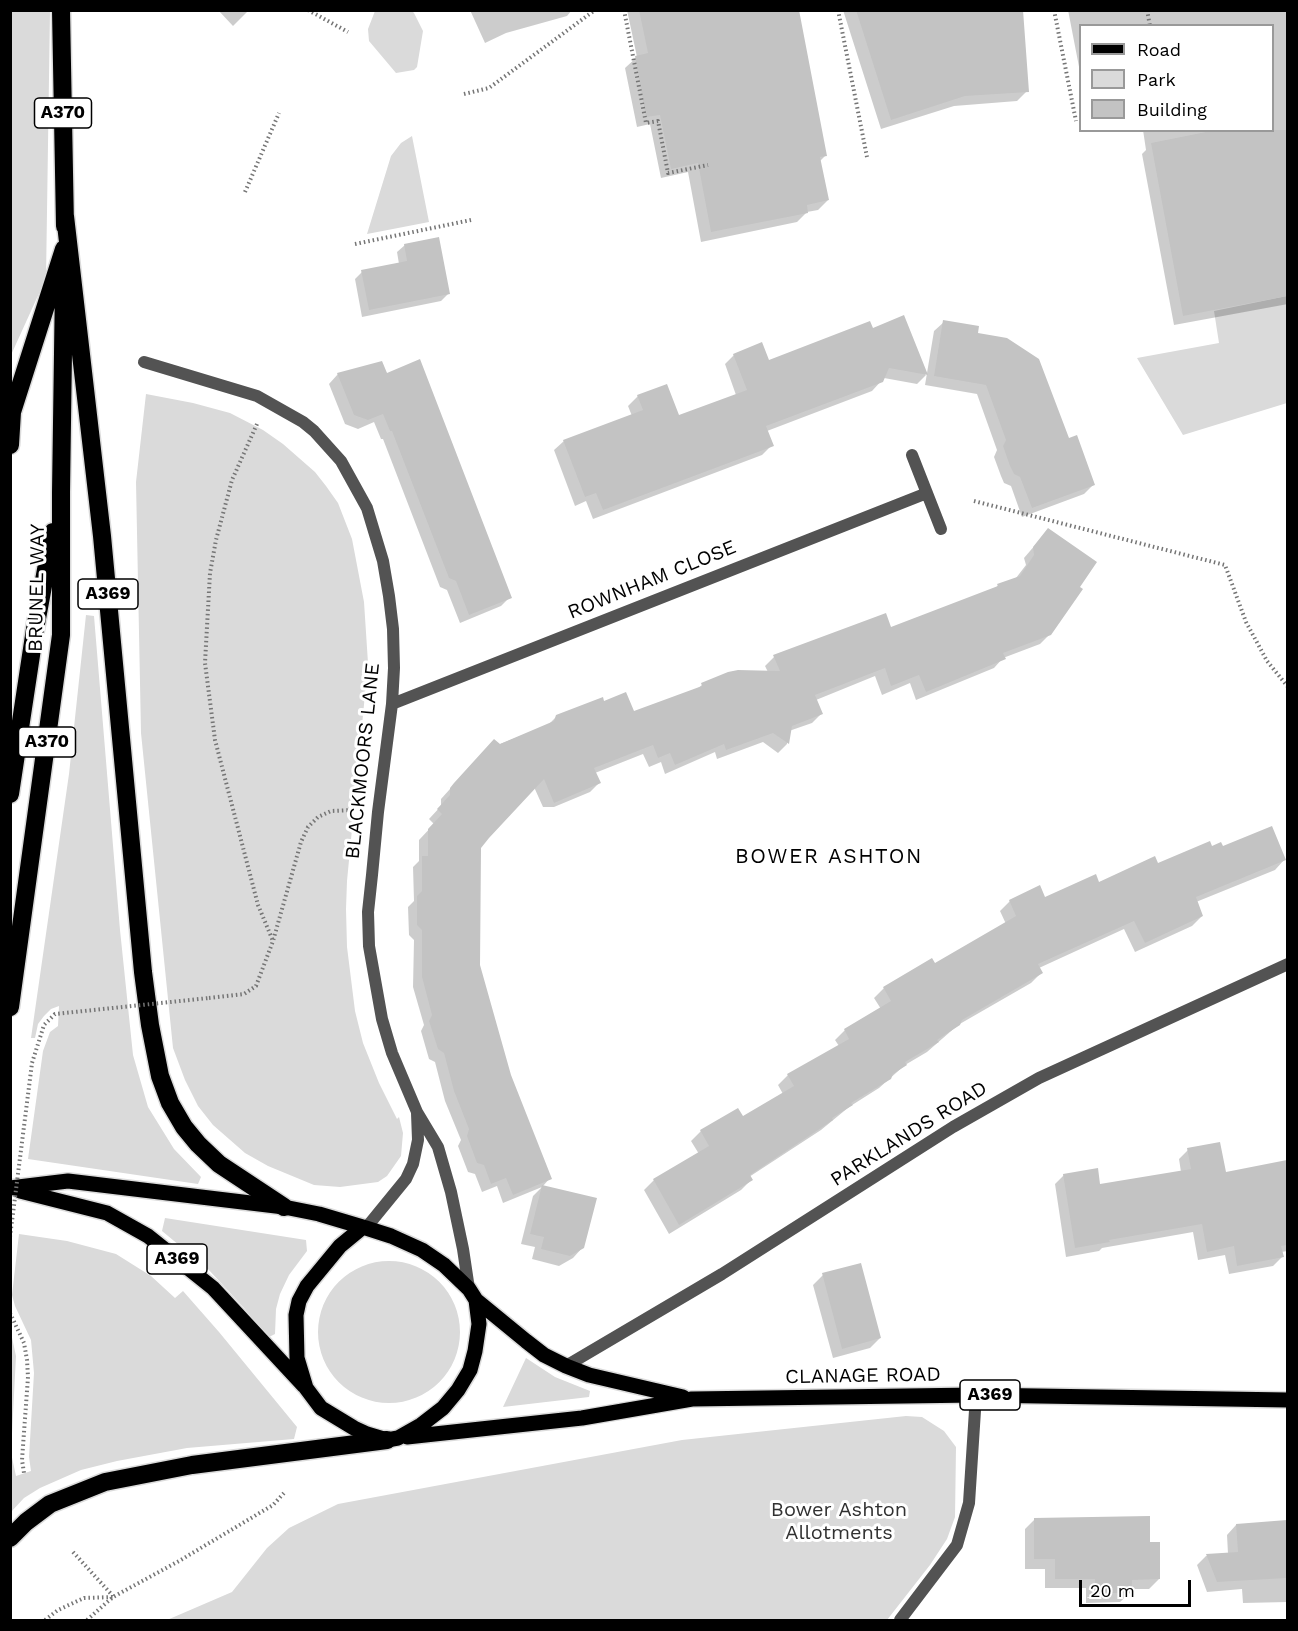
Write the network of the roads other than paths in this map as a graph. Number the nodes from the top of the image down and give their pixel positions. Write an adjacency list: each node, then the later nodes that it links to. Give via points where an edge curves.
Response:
1 (61, 10): 2 (highway, BRUNEL WAY / A370)
2 (65, 216): 3 (highway, BRUNEL WAY / A370); 16 (highway, A369, via 102,537 143,972 160,1076 170,1103 198,1144 219,1164)
3 (64, 249): 5 (highway, via 12,412); 7 (highway, BRUNEL WAY / A370)
4 (144, 362): 10 (street, BLACKMOORS LANE, via 267,401 303,423 341,461 367,508 383,561 392,618)
5 (10, 445)
6 (912, 455): 8 (street)
7 (61, 492): 11 (highway, BRUNEL WAY / A370); 13 (highway, BRUNEL WAY / A370, via 61,635)
8 (927, 493): 9 (street); 10 (street, ROWNHAM CLOSE)
9 (941, 529)
10 (392, 704): 14 (street, BLACKMOORS LANE, via 368,912 369,946 382,1018)
11 (10, 794)
12 (1287, 964): 19 (street, PARKLANDS ROAD, via 1039,1078)
13 (12, 999)
14 (417, 1112): 17 (street, BLACKMOORS LANE, via 418,1140 413,1164 406,1179); 18 (street, BLACKMOORS LANE, via 438,1147)
15 (10, 1189): 16 (main road, A369, via 68,1181); 20 (main road, A369, via 107,1213 148,1236 213,1288)
16 (284, 1207): 17 (main road, A369)
17 (364, 1228): 18 (main road, A369, via 422,1250 444,1264); 20 (main road, via 340,1246 299,1301 295,1334)
18 (472, 1294): 19 (main road, CLANAGE ROAD / A369, via 544,1355); 24 (main road, via 480,1324 470,1370 443,1408 422,1425)
19 (566, 1366): 22 (main road, CLANAGE ROAD / A369)
20 (306, 1388): 24 (main road, via 312,1399 331,1415 367,1434)
21 (976, 1395): 22 (main road, CLANAGE ROAD / A369); 23 (main road, CLANAGE ROAD / A369); 26 (street, via 969,1503 957,1545)
22 (692, 1399): 24 (main road, CLANAGE ROAD / A369, via 582,1418)
23 (1287, 1400)
24 (393, 1439): 25 (highway, via 192,1465 105,1482 50,1504)
25 (10, 1538)
26 (900, 1620)

